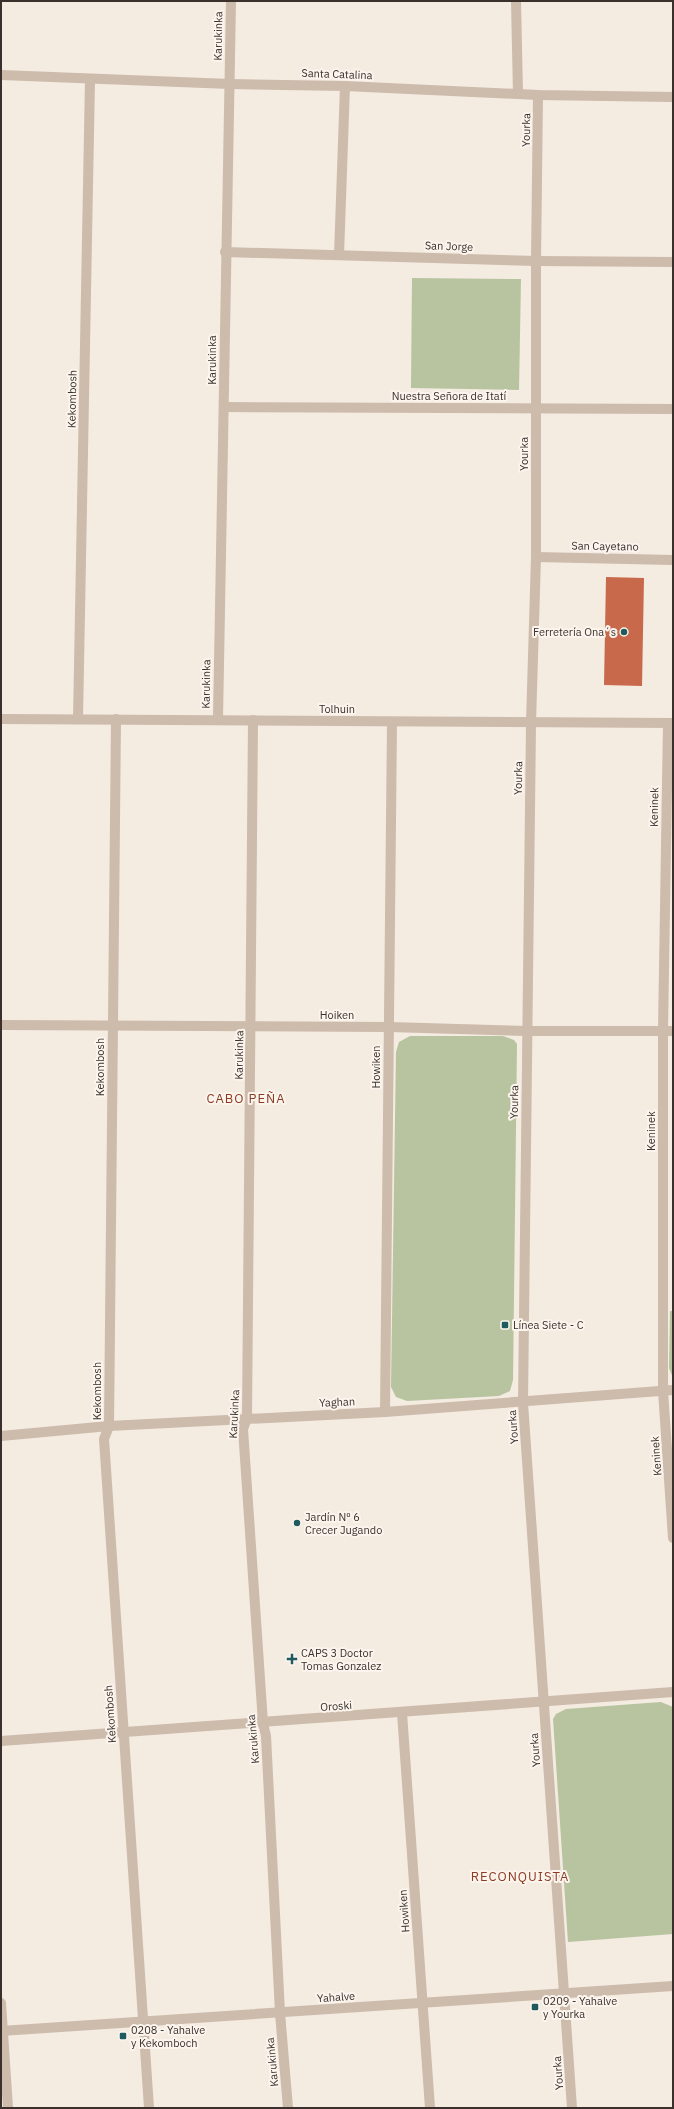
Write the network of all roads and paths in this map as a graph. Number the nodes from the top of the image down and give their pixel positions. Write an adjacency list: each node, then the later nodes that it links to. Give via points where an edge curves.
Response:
1 (231, 1): 5 (street, Karukinka)
2 (516, 1): 7 (street)
3 (1, 75): 4 (street, Santa Catalina)
4 (90, 79): 5 (street, Santa Catalina); 20 (street, Kekombosh)
5 (230, 84): 6 (street, Santa Catalina); 10 (street, Karukinka)
6 (345, 86): 7 (street, Santa Catalina); 11 (street)
7 (518, 94): 8 (street, Santa Catalina)
8 (538, 95): 9 (street, Santa Catalina); 12 (street, Yourka)
9 (673, 97)
10 (225, 252): 11 (street, San Jorge); 14 (street, Karukinka)
11 (339, 255): 12 (street, San Jorge)
12 (536, 260): 13 (street, San Jorge); 15 (street, Yourka)
13 (673, 262)
14 (224, 407): 15 (street, Nuestra Señora de Itatí); 22 (street, Karukinka)
15 (536, 408): 16 (street, Nuestra Señora de Itatí); 17 (street, Yourka)
16 (673, 409)
17 (536, 557): 18 (street, San Cayetano); 25 (street, Yourka)
18 (673, 560)
19 (1, 719): 20 (street, Tolhuin)
20 (78, 719): 21 (street, Tolhuin)
21 (116, 719): 22 (street, Tolhuin); 28 (street, Kekombosh)
22 (218, 719): 23 (street, Tolhuin)
23 (253, 720): 24 (street, Tolhuin); 29 (street, Karukinka)
24 (392, 722): 25 (street, Tolhuin); 30 (street, Howiken)
25 (531, 723): 26 (street, Tolhuin); 31 (street, Yourka)
26 (670, 723): 32 (street, Keninek)
27 (1, 1025): 28 (street, Hoiken)
28 (112, 1026): 29 (street, Hoiken); 37 (street, Kekombosh)
29 (251, 1027): 30 (street, Hoiken); 36 (street, Karukinka)
30 (388, 1027): 31 (street, Hoiken); 35 (street, Howiken)
31 (527, 1031): 32 (street, Hoiken); 34 (street, Yourka)
32 (668, 1031): 33 (street, Keninek)
33 (668, 1391): 34 (street, Yaghan); 39 (street, Keninek)
34 (523, 1403): 35 (street, Yaghan); 41 (street, Yourka)
35 (385, 1412): 36 (street, Yaghan)
36 (247, 1418): 37 (street, Yaghan); 43 (street, Karukinka, via 244,1429)
37 (109, 1426): 38 (street, Yaghan); 44 (street, Kekombosh, via 104,1439)
38 (1, 1436)
39 (673, 1538)
40 (673, 1692): 41 (street, Oroski)
41 (543, 1702): 42 (street, Oroski); 47 (street, Yourka)
42 (402, 1713): 43 (street, Oroski); 49 (street, Howiken)
43 (263, 1723): 44 (street, Oroski); 50 (street, Karukinka, via 266,1736)
44 (123, 1732): 45 (street, Oroski); 51 (street, Kekombosh)
45 (1, 1741)
46 (673, 1986): 47 (street, Yahalve)
47 (564, 1994): 49 (street, Yahalve); 57 (street, Yourka)
48 (1, 2003): 52 (street)
49 (422, 2004): 50 (street, Yahalve); 56 (street, Howiken)
50 (280, 2013): 51 (street, Yahalve); 55 (street, Karukinka)
51 (142, 2022): 52 (street, Yahalve); 54 (street, Kekombosh)
52 (2, 2031): 53 (street)
53 (8, 2108)
54 (149, 2108)
55 (288, 2108)
56 (430, 2108)
57 (572, 2108)

